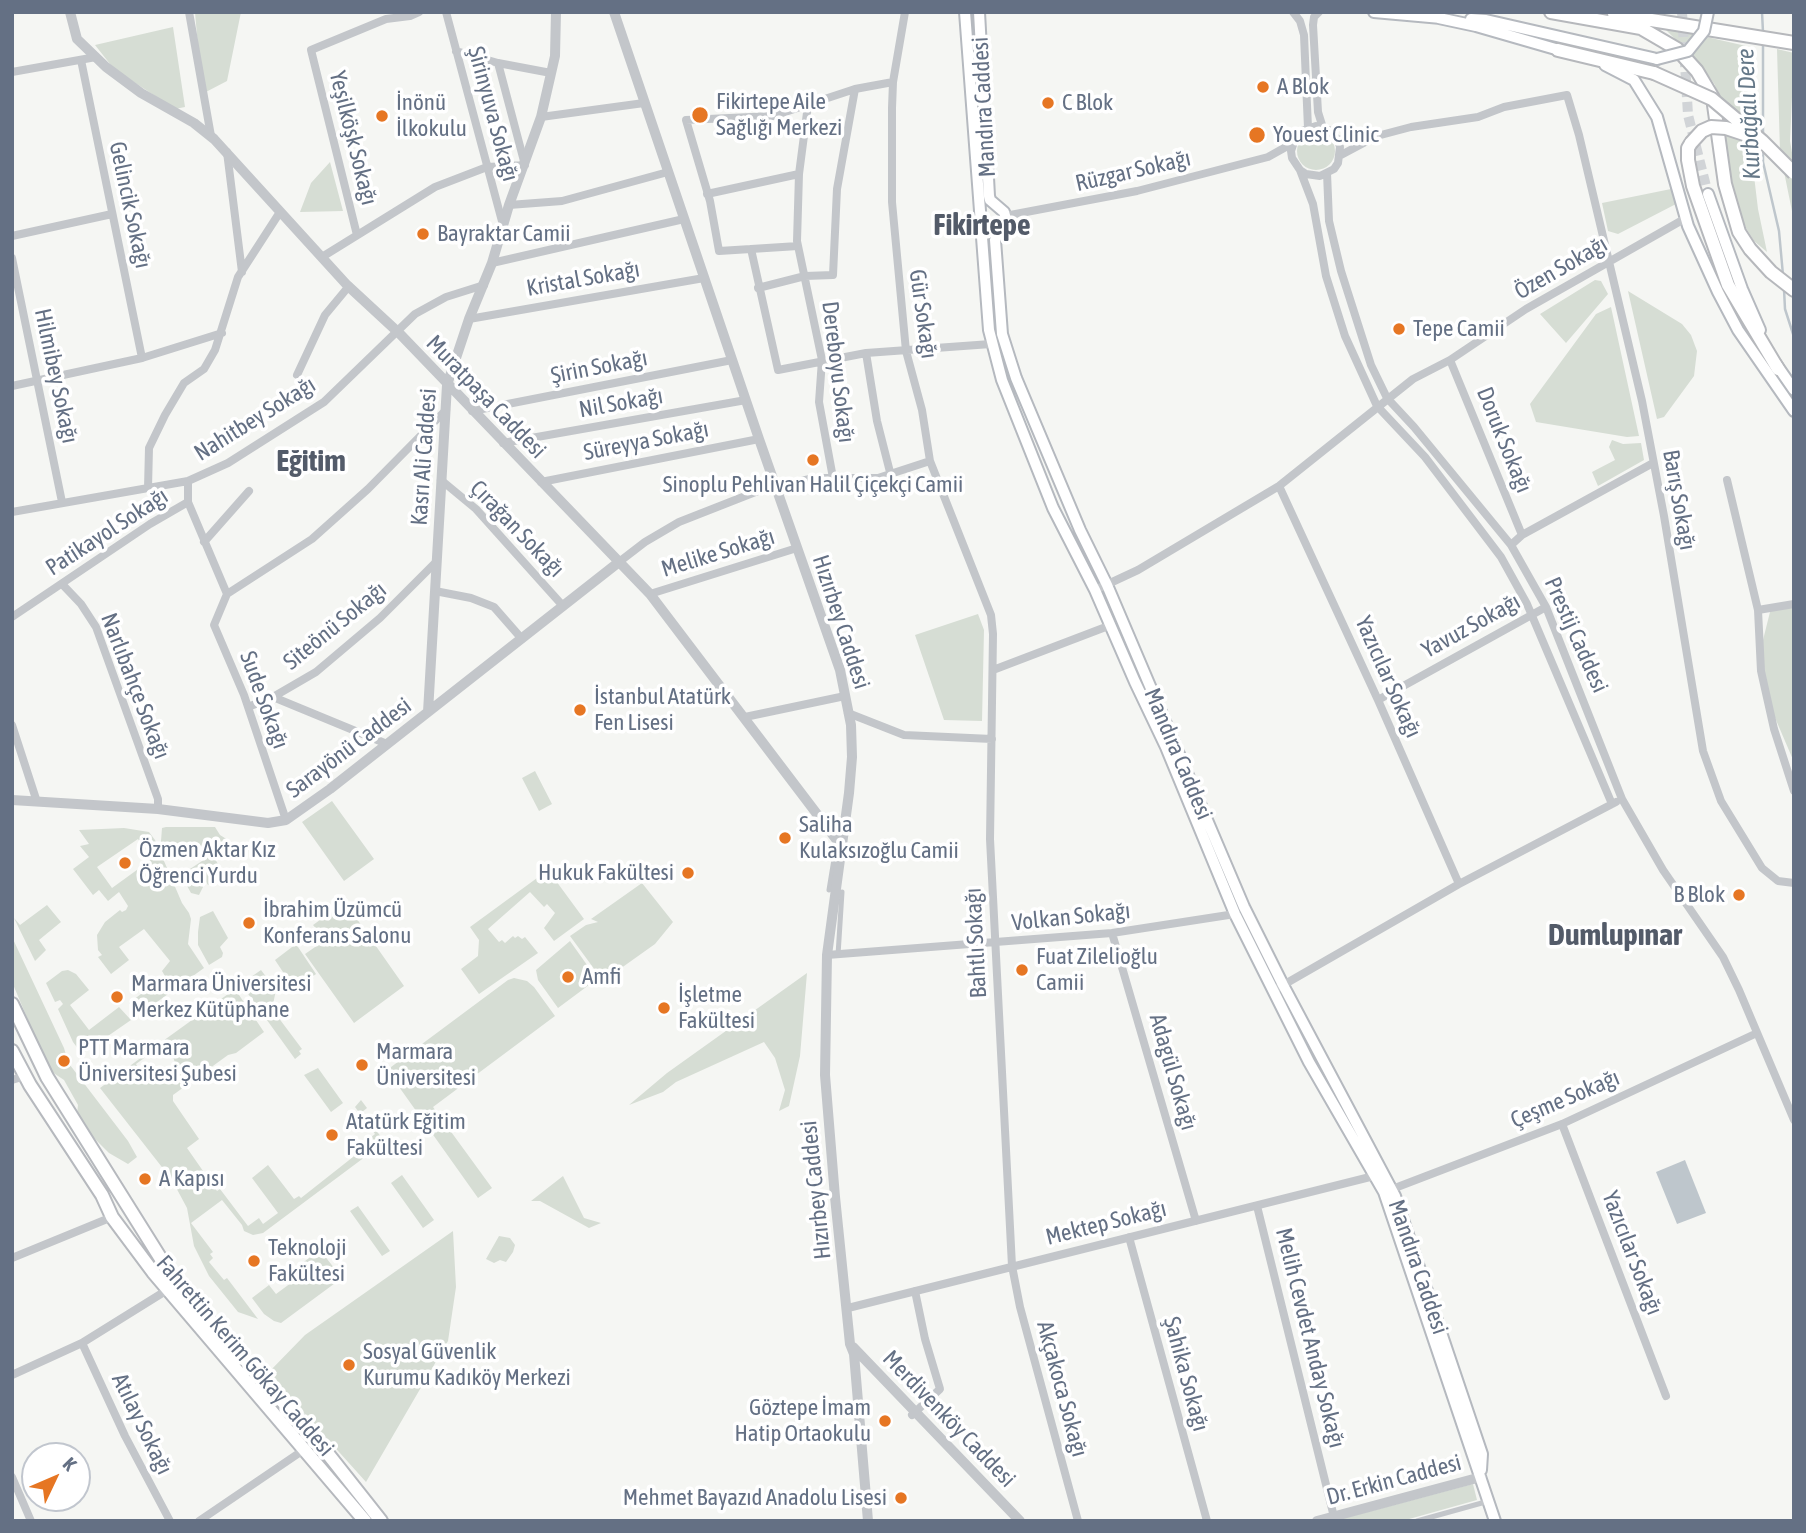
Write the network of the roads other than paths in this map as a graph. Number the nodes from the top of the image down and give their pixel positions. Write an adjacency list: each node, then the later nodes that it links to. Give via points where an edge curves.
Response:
1 (70, 12): 20 (street, Muratpaşa Caddesi, via 77,39)
2 (189, 12): 29 (street)
3 (419, 12): 61 (street, Yeşilköşk Sokağı, via 386,19 312,50)
4 (446, 12): 19 (street, Şirinyuva Sokağı)
5 (556, 12): 24 (street, Kasrı Ali Caddesi)
6 (614, 12): 27 (street, Hızırbey Caddesi)
7 (905, 12): 25 (street, Gür Sokağı)
8 (965, 12): 58 (main road, Mandıra Caddesi)
9 (979, 12): 53 (main road, Mandıra Caddesi, via 989,196)
10 (1293, 12): 32 (street, via 1304,35)
11 (1319, 12): 33 (street, via 1312,24)
12 (1374, 12): 16 (main road)
13 (1551, 12): 75 (main road, via 1641,28 1678,49 1713,99 1721,162 1739,232 1750,249)
14 (1600, 12): 17 (main road)
15 (1708, 12): 16 (main road, bridge, via 1704,31 1688,51 1657,59 1486,20)
16 (1434, 17): 18 (main road)
17 (1789, 42)
18 (1558, 50): 37 (main road, bridge, via 1654,73 1712,99); 56 (main road, via 1611,67 1634,80 1657,117)
19 (456, 51): 22 (street); 44 (street, Şirinyuva Sokağı)
20 (96, 57): 21 (street); 31 (street, Muratpaşa Caddesi, via 141,93)
21 (81, 60): 23 (street); 55 (street, Gelincik Sokağı)
22 (498, 63): 24 (street); 43 (street)
23 (12, 72)
24 (551, 73): 30 (street, Kasrı Ali Caddesi)
25 (893, 82): 26 (street); 80 (street, Gür Sokağı, via 892,202)
26 (855, 89): 28 (street); 70 (street, via 837,189 834,275)
27 (644, 103): 30 (street); 46 (street, Hızırbey Caddesi)
28 (808, 105): 49 (street, Dereboyu Sokağı); 50 (street, via 773,116 686,120)
29 (206, 110): 31 (street); 35 (street)
30 (541, 117): 43 (street, Kasrı Ali Caddesi)
31 (192, 122): 35 (street, Muratpaşa Caddesi)
32 (1308, 128): 33 (street); 38 (street)
33 (1323, 128): 36 (street)
34 (1377, 135): 36 (street); 40 (street); 67 (street, Barış Sokağı, via 1566,95)
35 (211, 136): 39 (street, Muratpaşa Caddesi)
36 (1338, 140): 40 (street)
37 (1762, 141): 48 (main road, bridge); 86 (main road, bridge, via 1711,127 1691,143 1688,160 1728,285)
38 (1293, 143): 41 (street); 42 (street)
39 (227, 152): 54 (street, Muratpaşa Caddesi); 69 (street)
40 (1340, 155): 47 (street)
41 (1268, 158): 42 (street); 53 (street, Rüzgar Sokağı, via 1134,192)
42 (1292, 158): 45 (street, Prestij Caddesi)
43 (525, 164): 44 (street); 52 (street, Kasrı Ali Caddesi)
44 (487, 167): 59 (street, Şirinyuva Sokağı); 61 (street, via 435,187)
45 (1300, 170): 47 (street, via 1313,176); 94 (street, Prestij Caddesi, via 1313,204 1326,276 1345,336)
46 (668, 172): 52 (street, via 562,201); 57 (street, Hızırbey Caddesi)
47 (1327, 173): 92 (street, Prestij Caddesi, via 1329,221 1341,271 1371,365)
48 (1794, 173)
49 (799, 174): 50 (street); 63 (street, Dereboyu Sokağı)
50 (707, 194): 64 (street, via 719,251)
51 (1708, 194): 86 (main road, via 1742,289)
52 (509, 205): 59 (street, Kasrı Ali Caddesi)
53 (1001, 211): 58 (main road, via 986,208); 60 (main road, Mandıra Caddesi, via 1005,223)
54 (279, 212): 65 (street, Muratpaşa Caddesi); 69 (street, Patikayol Sokağı)
55 (112, 214): 62 (street); 82 (street, Gelincik Sokağı)
56 (1686, 218): 67 (street, Özen Sokağı); 97 (main road, via 1738,330)
57 (684, 219): 68 (street); 71 (street, Hızırbey Caddesi)
58 (981, 221): 60 (main road, via 990,231); 79 (main road, Mandıra Caddesi)
59 (503, 225): 68 (street, Kasrı Ali Caddesi)
60 (1000, 229): 122 (main road, Mandıra Caddesi, via 995,240 1002,334 1016,378)
61 (357, 235): 65 (street)
62 (12, 236)
63 (798, 246): 64 (street); 70 (street, Dereboyu Sokağı)
64 (751, 249): 74 (street)
65 (321, 257): 73 (street, Muratpaşa Caddesi)
66 (12, 258): 88 (street, Hilmibey Sokağı)
67 (1609, 262): 85 (street, Özen Sokağı, via 1526,309); 101 (street, Barış Sokağı)
68 (492, 263): 72 (street, Kasrı Ali Caddesi)
69 (242, 272): 78 (street, Patikayol Sokağı)
70 (806, 275): 74 (street); 84 (street, Dereboyu Sokağı)
71 (704, 278): 76 (street, Kristal Sokağı); 83 (street, Hızırbey Caddesi)
72 (484, 285): 76 (street, Kasrı Ali Caddesi); 77 (street, Nahitbey Sokağı, via 446,297 415,314)
73 (349, 286): 77 (street, Muratpaşa Caddesi); 87 (street, via 325,315)
74 (758, 288): 84 (street, via 778,370)
75 (1794, 290)
76 (469, 319): 90 (street, Kasrı Ali Caddesi)
77 (396, 332): 90 (street, Muratpaşa Caddesi); 106 (street, Nahitbey Sokağı, via 324,402 228,463)
78 (222, 333): 82 (street); 110 (street, Patikayol Sokağı, via 204,369 184,383 164,415 149,448)
79 (991, 344): 80 (street); 123 (main road, Mandıra Caddesi, via 1026,446)
80 (906, 351): 81 (street); 100 (street, Gür Sokağı)
81 (866, 353): 84 (street); 102 (street)
82 (142, 358): 88 (street)
83 (732, 360): 93 (street, Hızırbey Caddesi); 96 (street, Şirin Sokağı)
84 (822, 360): 103 (street, Dereboyu Sokağı, via 819,402)
85 (1450, 360): 92 (street, Özen Sokağı); 115 (street, Doruk Sokağı)
86 (1778, 369): 91 (main road)
87 (297, 375)
88 (37, 381): 89 (street); 112 (street, Hilmibey Sokağı)
89 (12, 386)
90 (447, 386): 95 (street, Kasrı Ali Caddesi); 96 (street, Muratpaşa Caddesi)
91 (1794, 390)
92 (1387, 398): 94 (street, Özen Sokağı); 117 (street, Prestij Caddesi)
93 (746, 400): 98 (street, Hızırbey Caddesi); 99 (street, Nil Sokağı)
94 (1377, 406): 108 (street, Özen Sokağı); 131 (street, Prestij Caddesi, via 1424,457 1501,557)
95 (446, 410): 104 (street, Kasrı Ali Caddesi); 125 (street, via 369,489 312,539)
96 (472, 411): 99 (street, Muratpaşa Caddesi)
97 (1794, 411)
98 (759, 439): 107 (street, Süreyya Sokağı); 109 (street, Hızırbey Caddesi)
99 (503, 443): 107 (street, Muratpaşa Caddesi)
100 (930, 461): 102 (street); 135 (street, Bahtlı Sokağı, via 991,614)
101 (1653, 463): 115 (street); 154 (street, Barış Sokağı, via 1703,751 1721,801 1762,868 1778,881)
102 (891, 476): 103 (street)
103 (833, 478): 109 (street)
104 (442, 480): 119 (street, Kasrı Ali Caddesi); 128 (street, Çırağan Sokağı, via 477,509)
105 (1727, 480): 130 (street)
106 (188, 481): 110 (street, Nahitbey Sokağı); 113 (street)
107 (541, 482): 120 (street, Muratpaşa Caddesi)
108 (1279, 486): 122 (street, Özen Sokağı); 138 (street, Yazıcılar Sokağı)
109 (776, 487): 118 (street, Hızırbey Caddesi); 120 (street, via 679,522)
110 (148, 488): 112 (street, Nahitbey Sokağı)
111 (249, 491): 116 (street)
112 (62, 502): 114 (street, Nahitbey Sokağı)
113 (187, 502): 116 (street); 121 (street, Patikayol Sokağı)
114 (12, 512)
115 (1522, 535): 117 (street)
116 (204, 542): 125 (street)
117 (1511, 545): 129 (street, Prestij Caddesi)
118 (797, 548): 126 (street, Melike Sokağı); 137 (street, Hızırbey Caddesi)
119 (437, 561): 124 (street, Kasrı Ali Caddesi); 136 (street, Siteönü Sokağı, via 316,672)
120 (619, 562): 126 (street, Muratpaşa Caddesi); 128 (street, Sarayönü Caddesi)
121 (62, 584): 132 (street, Patikayol Sokağı); 151 (street, Narlıbahçe Sokağı, via 96,627)
122 (1107, 585): 123 (street, Özen Sokağı); 163 (main road, Mandıra Caddesi)
123 (1096, 590): 133 (main road, Mandıra Caddesi)
124 (435, 591): 134 (street, via 494,607); 140 (street, Kasrı Ali Caddesi)
125 (227, 594): 139 (street, Sude Sokağı, via 214,625)
126 (650, 594): 142 (street, Muratpaşa Caddesi)
127 (1794, 604): 130 (street)
128 (563, 606): 134 (street, Sarayönü Caddesi)
129 (1546, 607): 131 (street, Yavuz Sokağı); 147 (street, Prestij Caddesi)
130 (1758, 610): 146 (street, via 1761,671)
131 (1532, 615): 138 (street, Yavuz Sokağı); 150 (street, Prestij Caddesi)
132 (12, 617)
133 (1111, 625): 135 (street); 158 (main road, Mandıra Caddesi)
134 (522, 639): 140 (street, Sarayönü Caddesi)
135 (993, 670): 144 (street, Bahtlı Sokağı)
136 (273, 696): 139 (street, Siteönü Sokağı); 145 (street)
137 (845, 696): 141 (street, Hızırbey Caddesi); 142 (street)
138 (1378, 699): 155 (street, Yazıcılar Sokağı)
139 (248, 707): 152 (street, Sude Sokağı)
140 (428, 712): 145 (street, Sarayönü Caddesi)
141 (848, 713): 144 (street, via 904,735); 153 (street, Hızırbey Caddesi, via 852,757)
142 (745, 717): 153 (street, Muratpaşa Caddesi)
143 (12, 725): 149 (street)
144 (992, 739): 160 (street, Bahtlı Sokağı)
145 (387, 744): 152 (street, Sarayönü Caddesi)
146 (1794, 791)
147 (1622, 799): 150 (street); 165 (street, Prestij Caddesi, via 1657,862 1723,957)
148 (12, 800): 149 (street, Sarayönü Caddesi)
149 (37, 802): 151 (street, Sarayönü Caddesi)
150 (1612, 804): 155 (street)
151 (158, 809): 152 (street, Sarayönü Caddesi, via 268,823)
152 (286, 820)
153 (839, 844): 156 (street, Hızırbey Caddesi); 162 (street, Hızırbey Caddesi)
154 (1794, 883)
155 (1459, 884): 163 (street)
156 (829, 890)
157 (842, 892): 161 (street)
158 (1235, 914): 159 (street, Volkan Sokağı); 163 (main road, Mandıra Caddesi)
159 (1112, 933): 160 (street, Volkan Sokağı); 174 (street, Adagül Sokağı)
160 (995, 944): 161 (street, Volkan Sokağı); 177 (street, Bahtlı Sokağı)
161 (838, 955): 162 (street, Volkan Sokağı)
162 (827, 956): 180 (street, Hızırbey Caddesi, via 825,1075)
163 (1278, 988): 170 (main road, Mandıra Caddesi, via 1309,1062); 171 (main road, Mandıra Caddesi)
164 (12, 1004): 178 (main road, Fahrettin Kerim Gökay Caddesi, via 47,1077)
165 (1757, 1033): 168 (street, Prestij Caddesi); 169 (street, Çeşme Sokağı)
166 (12, 1051): 167 (main road, Fahrettin Kerim Gökay Caddesi)
167 (18, 1078): 173 (main road, Fahrettin Kerim Gökay Caddesi, via 102,1195)
168 (1794, 1120)
169 (1562, 1124): 171 (street, Çeşme Sokağı); 184 (street, Yazıcılar Sokağı)
170 (1374, 1176): 171 (main road, Mandıra Caddesi); 172 (street, Mektep Sokağı)
171 (1388, 1191): 188 (main road, Mandıra Caddesi, via 1482,1454)
172 (1257, 1206): 174 (street, Mektep Sokağı); 190 (street, Melih Cevdet Anday Sokağı)
173 (112, 1217): 176 (street); 178 (main road, Fahrettin Kerim Gökay Caddesi)
174 (1196, 1221): 175 (street, Mektep Sokağı)
175 (1129, 1237): 177 (street, Mektep Sokağı); 200 (street, Şahika Sokağı)
176 (12, 1258)
177 (1012, 1266): 179 (street, Mektep Sokağı); 199 (street, Akçakoca Sokağı)
178 (172, 1287): 181 (street); 186 (main road, Fahrettin Kerim Gökay Caddesi); 195 (main road, Fahrettin Kerim Gökay Caddesi, via 317,1440)
179 (915, 1291): 180 (street, Mektep Sokağı); 185 (street, via 940,1389)
180 (848, 1308): 182 (street, Hızırbey Caddesi)
181 (82, 1342): 183 (street); 192 (street, Atılay Sokağı)
182 (852, 1349): 185 (street); 196 (street, Hızırbey Caddesi)
183 (12, 1375)
184 (1666, 1396)
185 (914, 1413): 197 (street); 198 (street, Merdivenköy Caddesi)
186 (305, 1450): 193 (street); 194 (main road, Fahrettin Kerim Gökay Caddesi)
187 (12, 1477): 191 (street)
188 (1481, 1477): 189 (main road, Mandıra Caddesi); 190 (street, Dr. Erkin Caddesi)
189 (1489, 1501): 202 (street); 203 (main road, Mandıra Caddesi)
190 (1334, 1518): 201 (street, Dr. Erkin Caddesi)
191 (31, 1521)
192 (170, 1521)
193 (199, 1521)
194 (365, 1521)
195 (382, 1521)
196 (868, 1521)
197 (1011, 1521)
198 (1020, 1521)
199 (1077, 1521)
200 (1207, 1521)
201 (1317, 1521)
202 (1417, 1521)
203 (1495, 1521)

